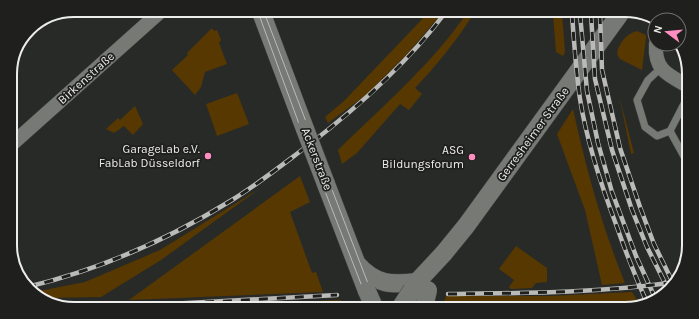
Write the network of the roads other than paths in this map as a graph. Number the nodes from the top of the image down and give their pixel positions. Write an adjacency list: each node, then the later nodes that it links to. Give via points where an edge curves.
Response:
1 (155, 17): 9 (street, Birkenstraße)
2 (263, 17): 11 (street, Ackerstraße, bridge)
3 (618, 17): 12 (street, Gerresheimer Straße)
4 (656, 52): 5 (street)
5 (661, 68): 6 (street); 8 (lane, via 648,80 637,100 645,127 657,136)
6 (682, 83)
7 (682, 108): 8 (lane)
8 (670, 131): 10 (lane)
9 (17, 140)
10 (682, 153)
11 (357, 264): 12 (street, via 367,274 384,283); 13 (street, Ackerstraße)
12 (419, 287): 14 (street, Gerresheimer Straße, bridge); 15 (street, Gerresheimer Straße, bridge)
13 (370, 299)
14 (406, 302)
15 (423, 302)

